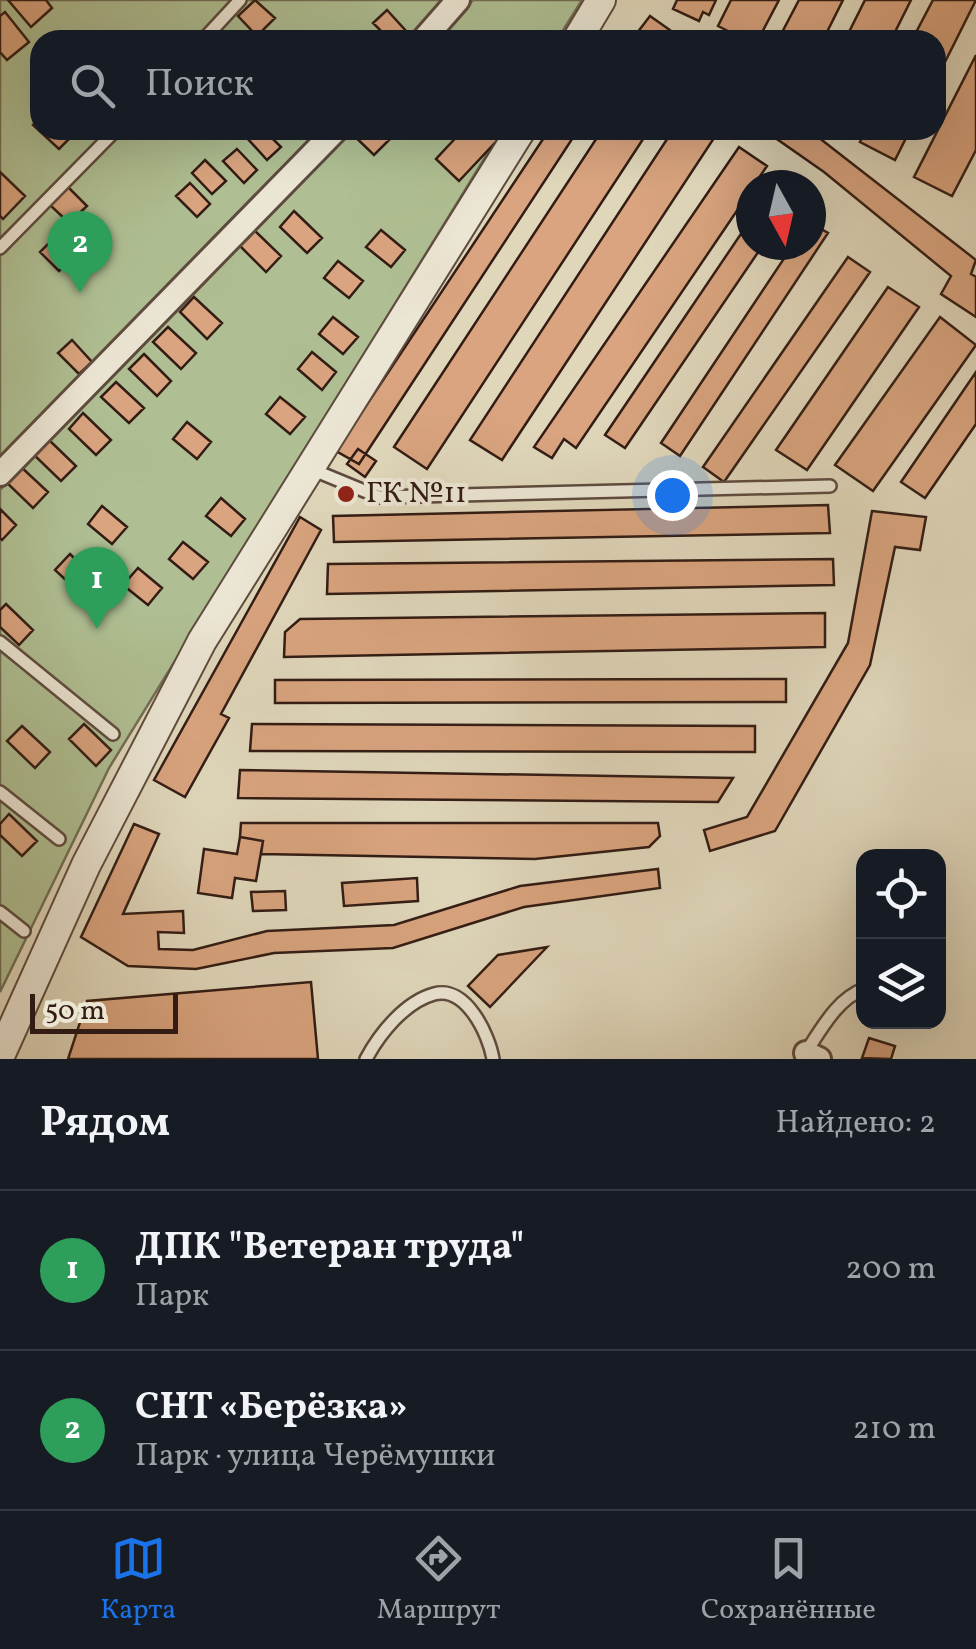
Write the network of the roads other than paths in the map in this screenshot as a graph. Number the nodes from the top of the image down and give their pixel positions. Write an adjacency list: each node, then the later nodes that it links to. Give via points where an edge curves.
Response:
1 (240, 0): 4 (lane)
2 (458, 0): 5 (street)
3 (601, 0): 6 (street)
4 (212, 30)
5 (432, 30)
6 (582, 30)
7 (106, 140): 10 (lane)
8 (326, 140): 12 (street)
9 (516, 140): 11 (street)
10 (0, 248)
11 (311, 468): 13 (lane, via 379,497); 21 (street, via 202,642 138,760)
12 (0, 474)
13 (830, 486)
14 (0, 642): 15 (lane)
15 (113, 734)
16 (0, 792): 17 (lane)
17 (59, 839)
18 (0, 912): 19 (lane)
19 (24, 931)
20 (856, 992): 22 (lane, via 825,1021)
21 (0, 1056)
22 (809, 1057)
23 (366, 1059): 24 (lane, via 378,1036 435,994 450,994 482,1023)
24 (492, 1059)

